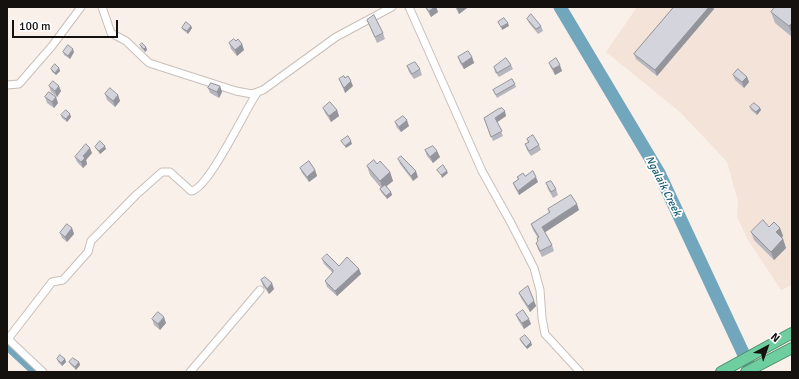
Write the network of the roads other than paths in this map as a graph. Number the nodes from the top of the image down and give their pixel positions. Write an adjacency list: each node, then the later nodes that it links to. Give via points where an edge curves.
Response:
1 (81, 7): 5 (street, via 19,84)
2 (102, 7): 6 (street, via 110,33 126,42 149,63 236,91)
3 (392, 7): 6 (street, via 336,37)
4 (409, 7): 13 (street, via 482,171 534,268 540,290 545,334)
5 (7, 85)
6 (257, 94): 9 (street, via 247,107 214,167 199,187 191,191 170,172 162,172 90,241 88,252 63,280 52,282)
7 (260, 290): 12 (street)
8 (792, 333): 14 (highway)
9 (8, 338): 11 (street)
10 (792, 348): 15 (highway)
11 (43, 372)
12 (190, 372)
13 (580, 372)
14 (721, 372)
15 (746, 372)

